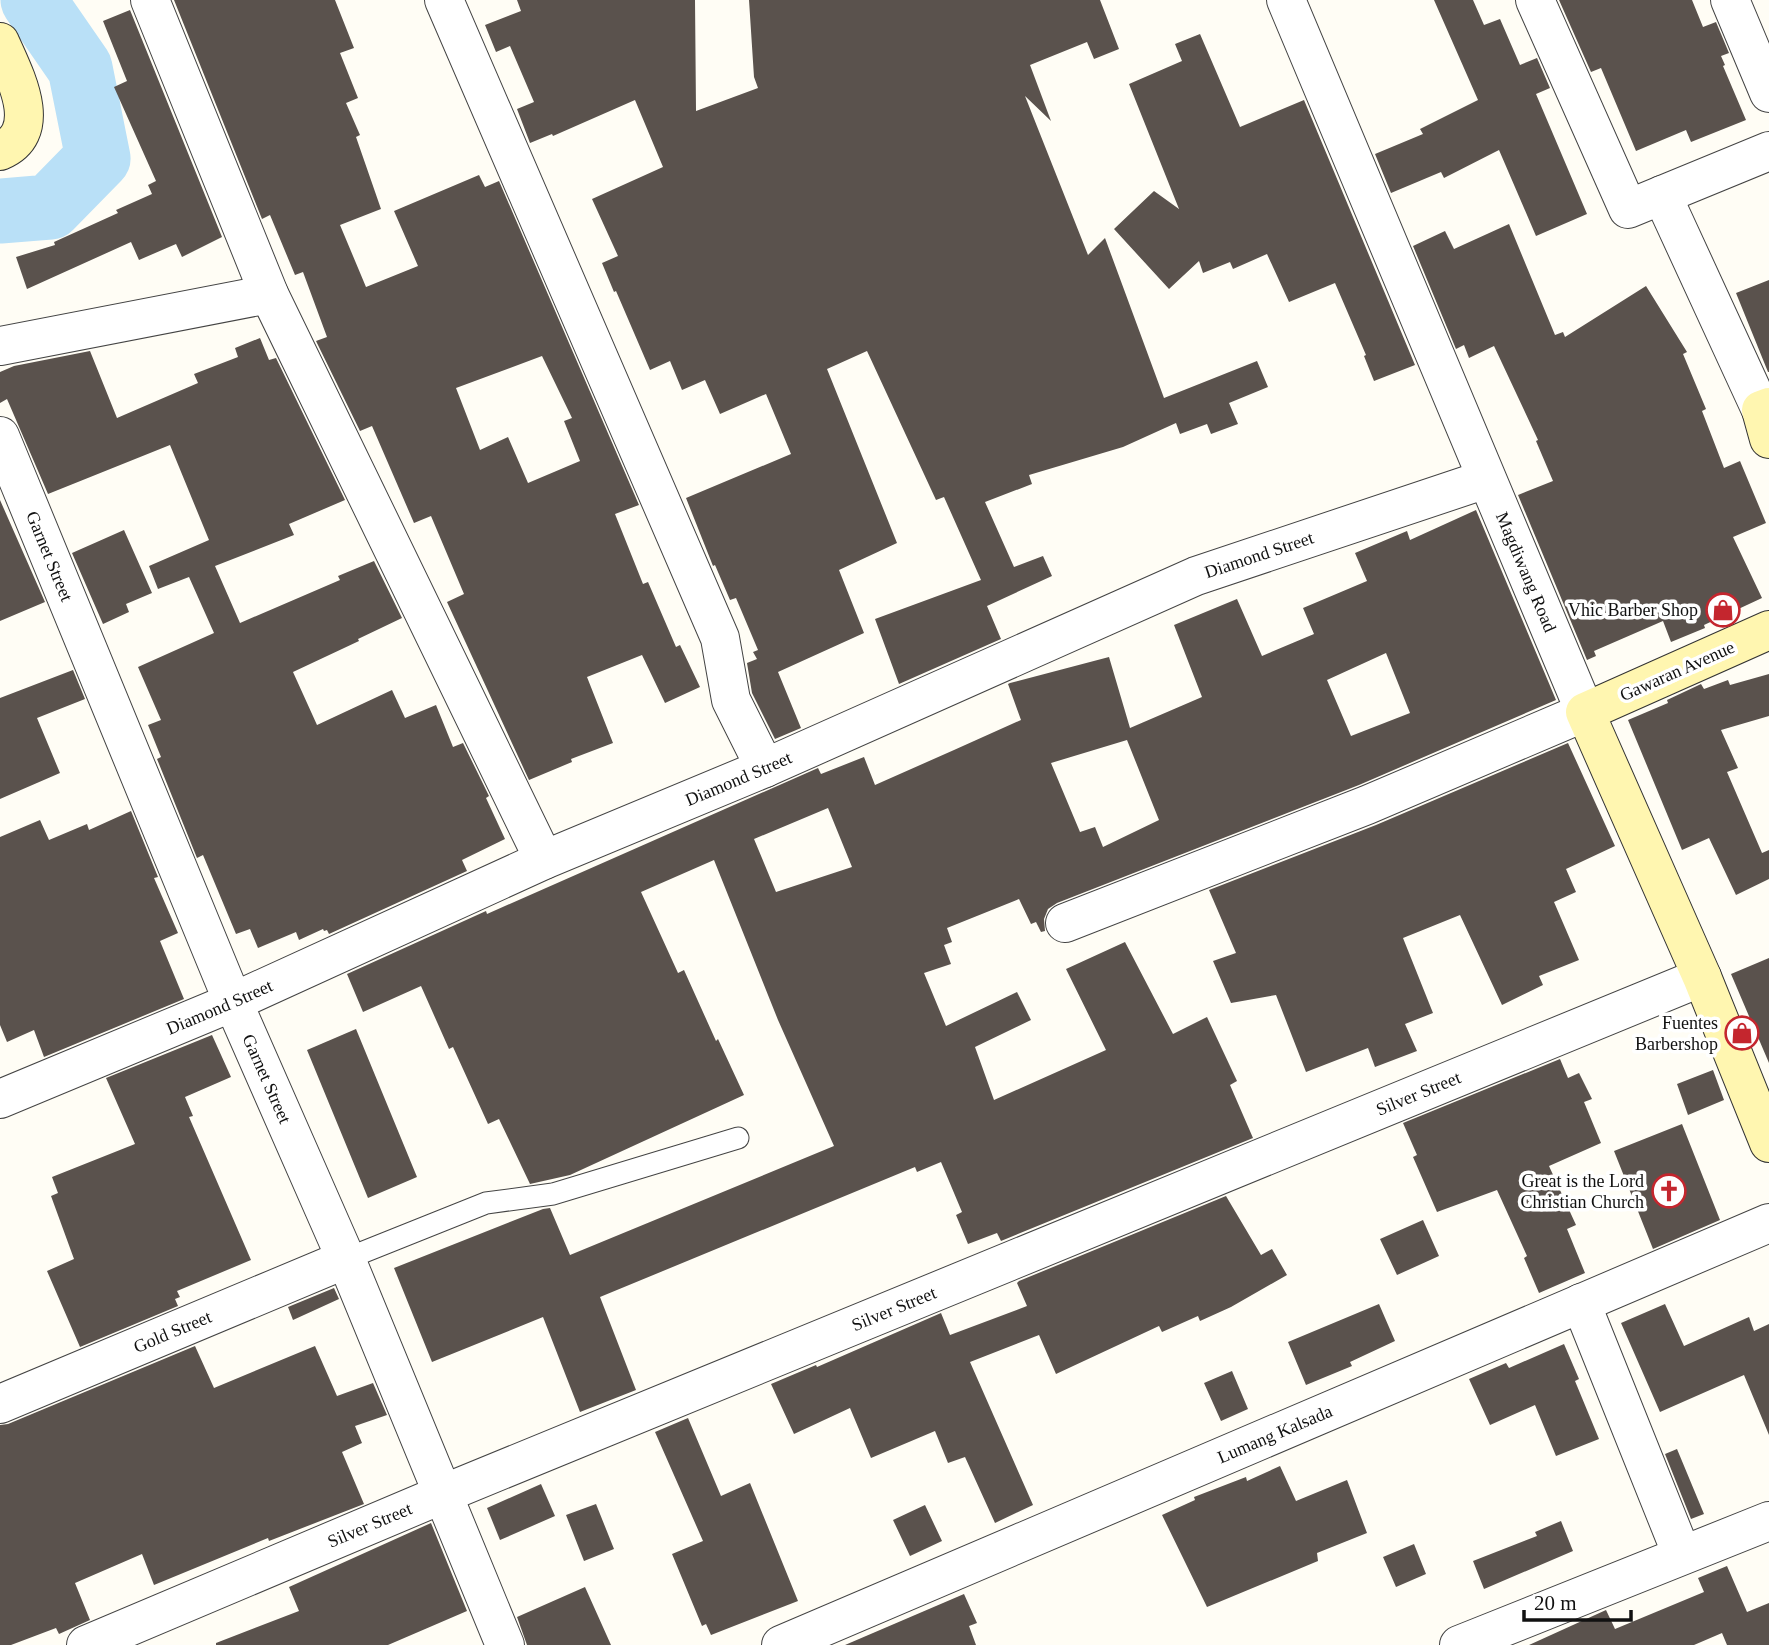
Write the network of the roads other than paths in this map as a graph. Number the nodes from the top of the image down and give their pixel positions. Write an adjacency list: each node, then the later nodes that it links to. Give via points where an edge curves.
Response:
1 (150, 0): 11 (street)
2 (444, 0): 18 (street, via 720,638 731,700)
3 (1286, 0): 15 (street, Magdiwang Road)
4 (1535, 0): 10 (street, via 1628,209)
5 (1730, 0): 7 (street)
6 (0, 42): 8 (street, via 24,100 21,135)
7 (1769, 93)
8 (0, 151)
9 (1769, 151): 10 (street)
10 (1662, 195): 13 (street)
11 (269, 294): 12 (street); 19 (street)
12 (0, 346)
13 (1766, 419)
14 (0, 436): 22 (street, Garnet Street)
15 (1486, 479): 17 (street, Magdiwang Road); 18 (street, Diamond Street, via 1196,576)
16 (1769, 630): 17 (street, Gawaran Avenue)
17 (1585, 712): 20 (street, via 1367,805); 21 (street, Magdiwang Road)
18 (765, 768): 19 (street, Diamond Street)
19 (544, 860): 22 (street, Diamond Street)
20 (1065, 923)
21 (1702, 977): 25 (street, Magdiwang Road); 30 (street, Silver Street)
22 (233, 1002): 23 (street, Diamond Street); 27 (street, Garnet Street)
23 (0, 1099)
24 (738, 1138): 27 (lane, via 553,1194 486,1203)
25 (1769, 1143)
26 (1769, 1223): 28 (street, Lumang Kalsada)
27 (346, 1259): 29 (street, Gold Street); 30 (street, Garnet Street)
28 (1581, 1303): 32 (street); 35 (street, Lumang Kalsada)
29 (0, 1404)
30 (443, 1494): 33 (street, Silver Street); 34 (street, Garnet Street)
31 (1769, 1521): 32 (street)
32 (1682, 1555): 36 (street)
33 (86, 1645)
34 (505, 1645)
35 (781, 1645)
36 (1459, 1645)

